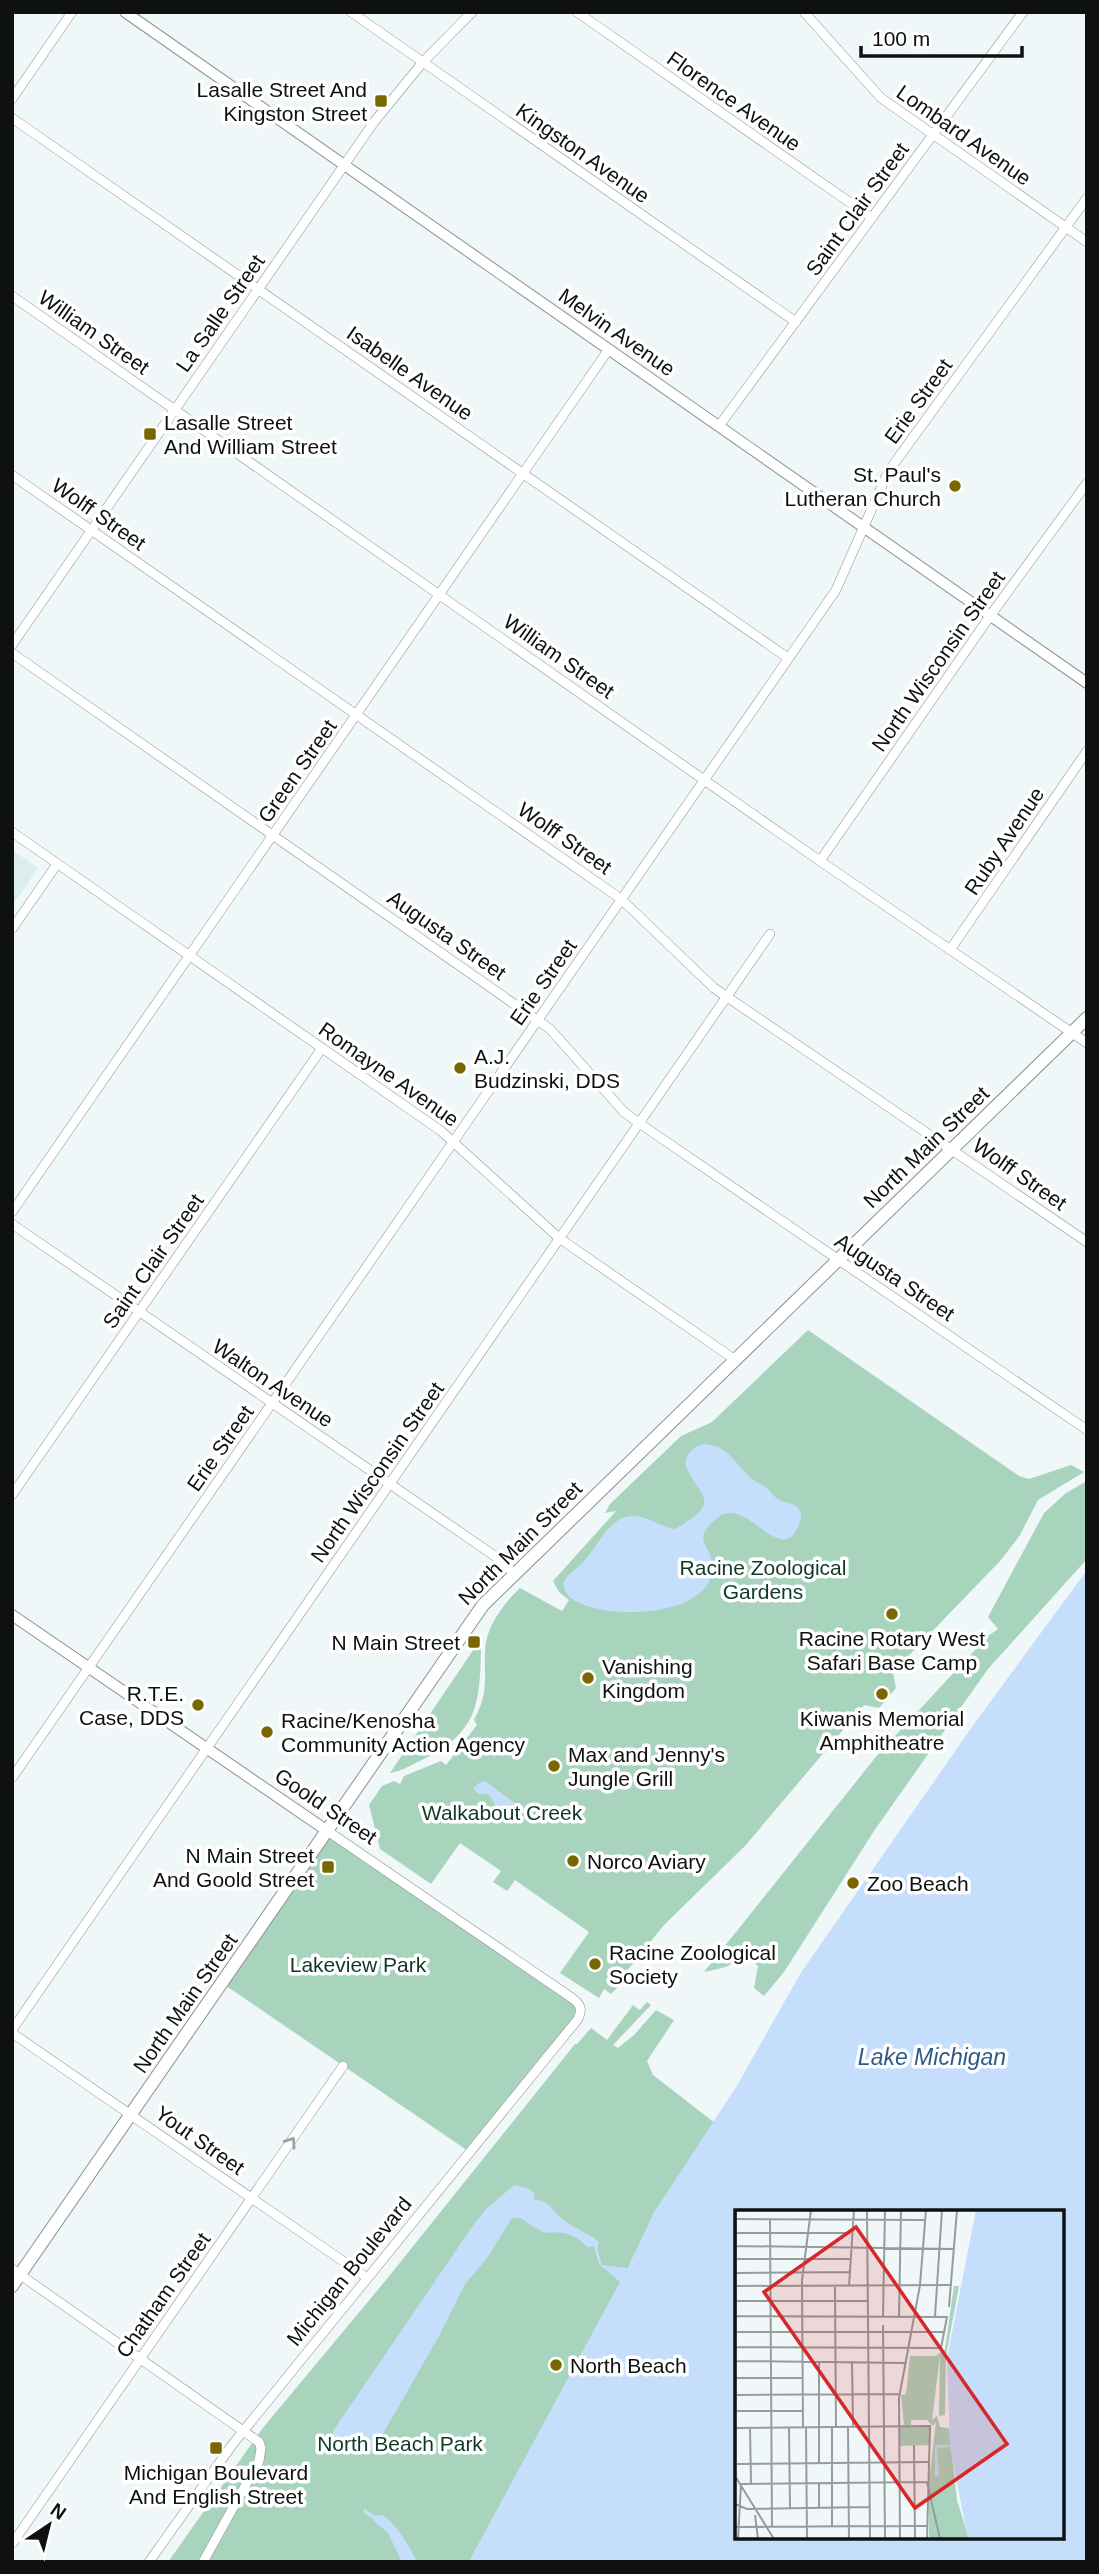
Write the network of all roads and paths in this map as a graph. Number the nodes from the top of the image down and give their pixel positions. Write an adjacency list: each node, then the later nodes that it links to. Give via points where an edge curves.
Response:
1 (72, 12): 9 (street)
2 (125, 12): 12 (street, Melvin Avenue)
3 (351, 12): 8 (street, Kingston Avenue)
4 (472, 12): 8 (street, La Salle Street)
5 (577, 12): 14 (street, Florence Avenue)
6 (804, 12): 11 (street, Lombard Avenue, via 881,98)
7 (1023, 12): 11 (street, Saint Clair Street)
8 (423, 62): 12 (street, La Salle Street); 19 (street, Kingston Avenue)
9 (12, 99)
10 (12, 118): 17 (street, Isabelle Avenue)
11 (933, 135): 14 (street, Saint Clair Street); 15 (street, Lombard Avenue)
12 (344, 165): 17 (street, La Salle Street); 20 (street, Melvin Avenue)
13 (1087, 198): 15 (street, Erie Street)
14 (872, 218): 19 (street, Saint Clair Street)
15 (1065, 227): 16 (street, Lombard Avenue); 26 (street, Erie Street, via 888,472)
16 (1087, 242)
17 (258, 289): 21 (street, La Salle Street); 23 (street, Isabelle Avenue)
18 (12, 296): 21 (street, William Street)
19 (796, 322): 22 (street, Saint Clair Street)
20 (609, 349): 22 (street, Melvin Avenue); 23 (street, Green Street)
21 (175, 409): 27 (street, La Salle Street); 28 (street, William Street)
22 (719, 426): 26 (street, Melvin Avenue)
23 (523, 474): 28 (street, Green Street); 32 (street, Isabelle Avenue)
24 (12, 475): 27 (street, Wolff Street)
25 (1087, 482): 29 (street, North Wisconsin Street)
26 (863, 525): 29 (street, Melvin Avenue); 32 (street, Erie Street, via 836,590)
27 (92, 530): 30 (street, La Salle Street); 34 (street, Wolff Street)
28 (440, 594): 34 (street, Green Street); 36 (street, William Street)
29 (990, 616): 33 (street, Melvin Avenue); 39 (street, North Wisconsin Street)
30 (12, 645)
31 (12, 653): 38 (street, Augusta Street)
32 (788, 658): 36 (street, Erie Street)
33 (1087, 683)
34 (356, 715): 38 (street, Green Street); 41 (street, Wolff Street)
35 (1087, 751): 44 (street, Ruby Avenue)
36 (705, 778): 39 (street, William Street); 41 (street, Erie Street)
37 (12, 832): 40 (street, Romayne Avenue)
38 (273, 836): 45 (street, Green Street); 48 (street, Augusta Street)
39 (820, 861): 44 (street, William Street)
40 (57, 864): 42 (street); 45 (street, Romayne Avenue)
41 (621, 899): 46 (street, Wolff Street); 48 (street, Erie Street)
42 (12, 929)
43 (770, 934): 46 (street, North Wisconsin Street)
44 (950, 950): 49 (street, William Street)
45 (189, 956): 51 (street, Romayne Avenue); 55 (street, Green Street)
46 (727, 996): 52 (street, North Wisconsin Street); 54 (street, Wolff Street)
47 (1087, 1018): 49 (main road, North Main Street)
48 (538, 1020): 52 (street, Augusta Street); 53 (street, Erie Street)
49 (1072, 1033): 50 (street, William Street); 54 (main road, North Main Street)
50 (1087, 1043)
51 (322, 1048): 53 (street, Romayne Avenue); 60 (street, Saint Clair Street)
52 (639, 1123): 57 (street, North Wisconsin Street); 59 (street, Augusta Street)
53 (454, 1141): 57 (street, Romayne Avenue); 62 (street, Erie Street)
54 (952, 1149): 58 (street, Wolff Street); 59 (main road, North Main Street)
55 (12, 1212)
56 (12, 1224): 60 (street, Walton Avenue)
57 (559, 1238): 61 (street, Romayne Avenue); 64 (street, North Wisconsin Street)
58 (1087, 1242)
59 (839, 1259): 61 (main road, North Main Street); 63 (street, Augusta Street)
60 (139, 1312): 62 (street, Walton Avenue); 65 (street, Saint Clair Street)
61 (734, 1359): 66 (main road, North Main Street)
62 (271, 1404): 64 (street, Walton Avenue); 68 (street, Erie Street)
63 (1087, 1430)
64 (390, 1484): 66 (street, Walton Avenue); 69 (street, North Wisconsin Street)
65 (12, 1495)
66 (513, 1573): 71 (main road, North Main Street, via 470,1621)
67 (12, 1615): 68 (street, Goold Street)
68 (89, 1668): 69 (street, Goold Street); 70 (street, Erie Street)
69 (207, 1748): 71 (street, Goold Street); 73 (street, North Wisconsin Street)
70 (12, 1778)
71 (326, 1830): 72 (street, Goold Street); 75 (main road, North Main Street)
72 (581, 2008): 78 (street, Michigan Boulevard, via 578,2019)
73 (12, 2031): 75 (street, Yout Street)
74 (343, 2066): 76 (street, Chatham Street, one-way to 74)
75 (131, 2114): 76 (street, Yout Street); 77 (main road, North Main Street)
76 (252, 2198): 78 (street, Yout Street); 80 (street, Chatham Street)
77 (16, 2272): 79 (main road, North Main Street); 80 (street)
78 (366, 2277): 81 (street, Michigan Boulevard)
79 (12, 2286)
80 (141, 2358): 81 (street); 82 (street, Chatham Street)
81 (245, 2430): 83 (street, Michigan Boulevard); 84 (street, via 259,2442 259,2461)
82 (12, 2544)
83 (149, 2562)
84 (203, 2562)

